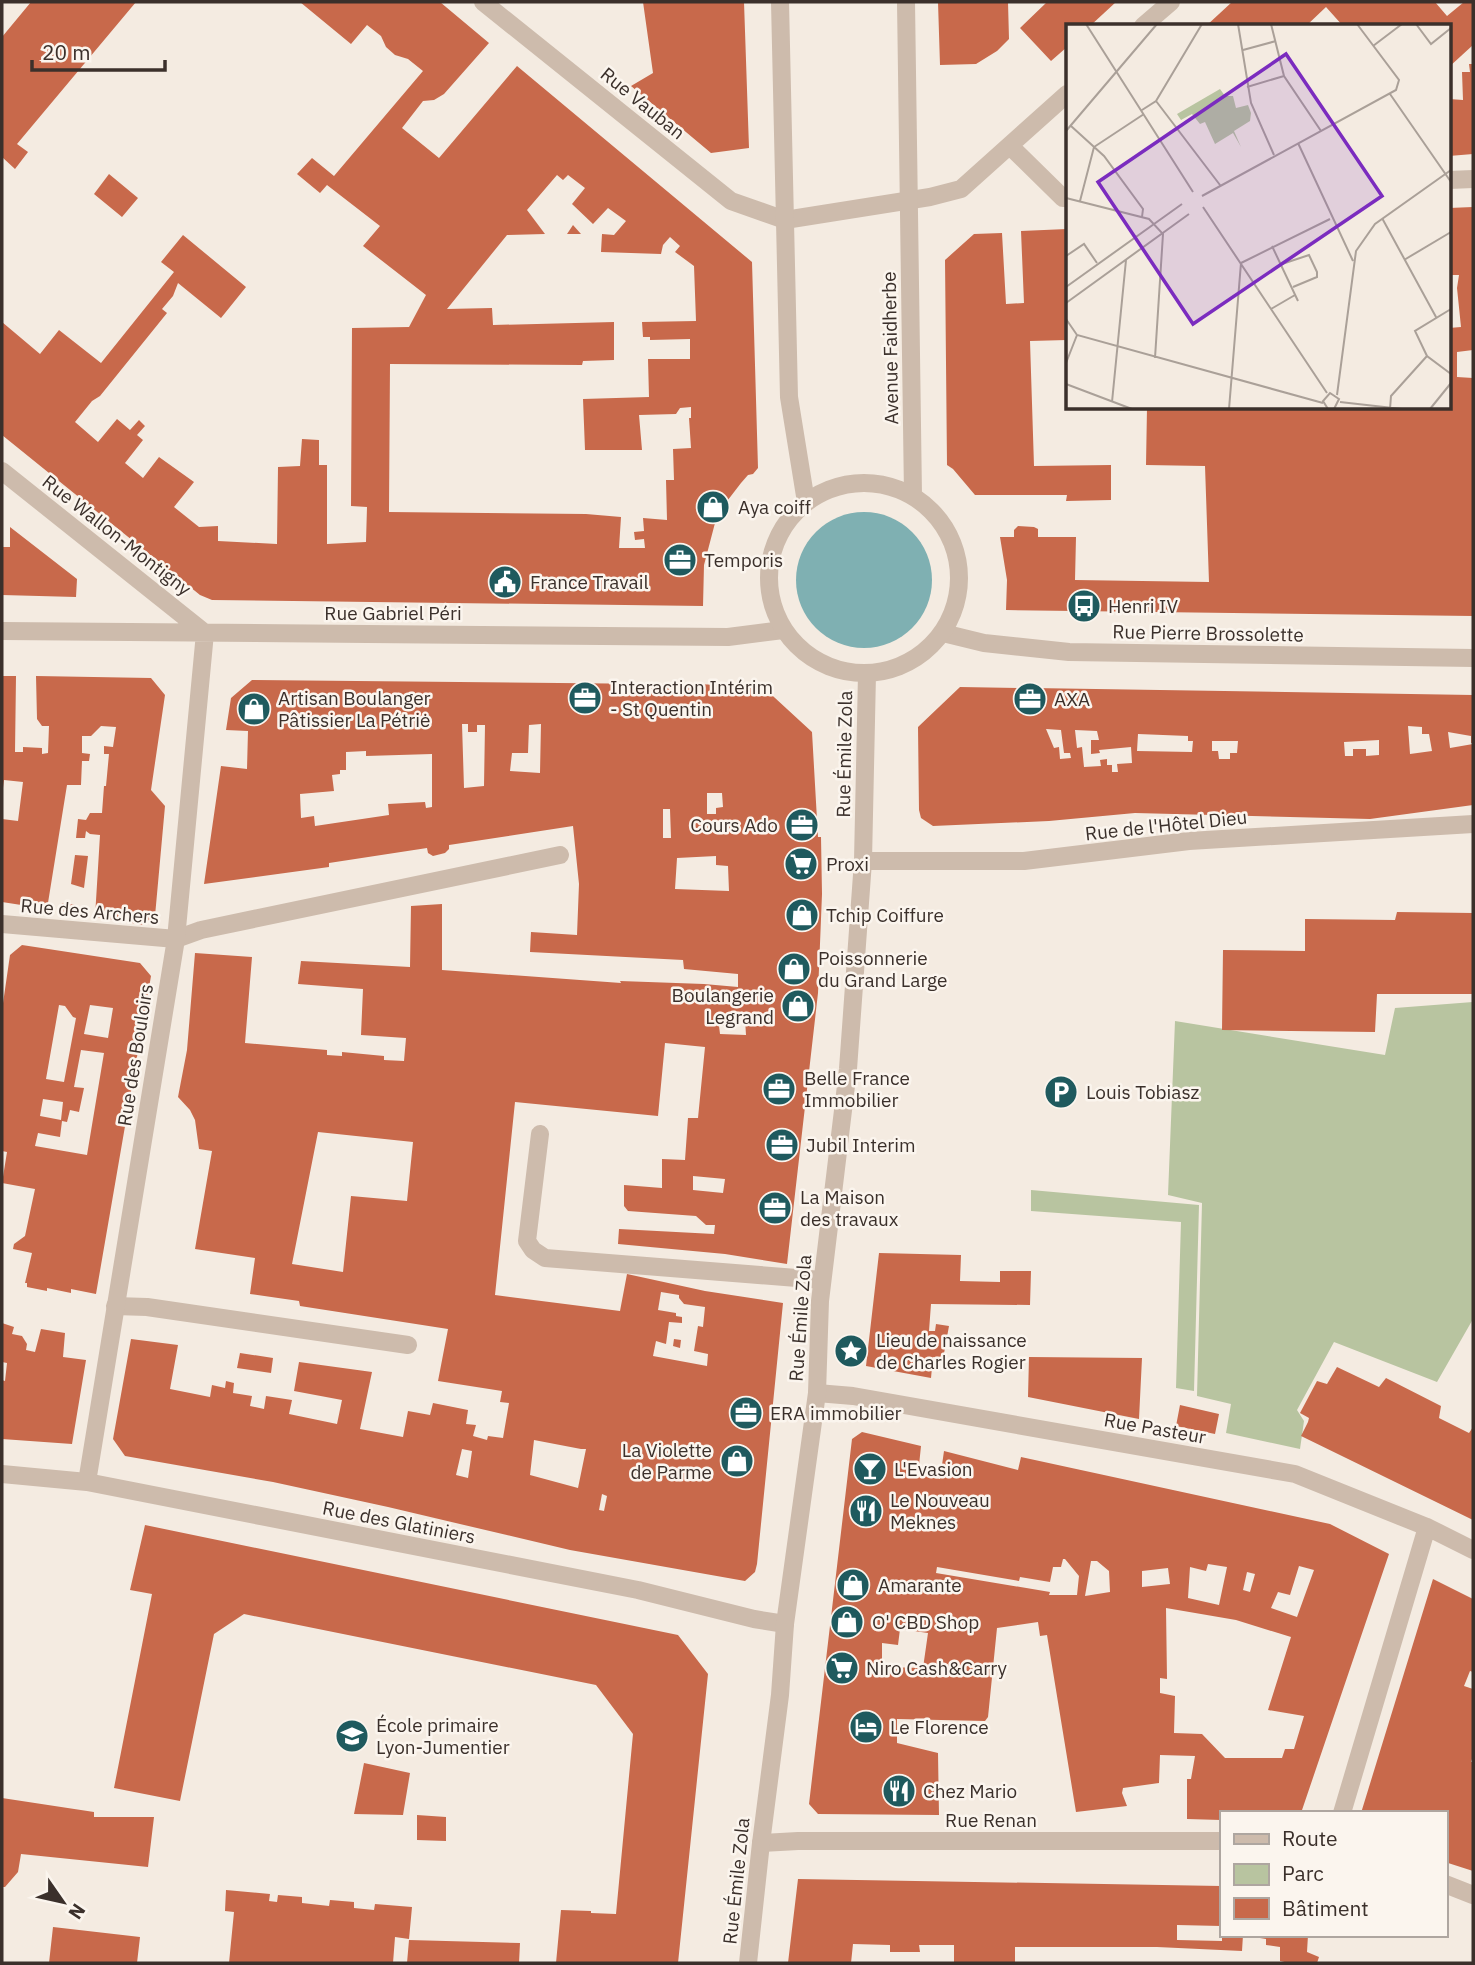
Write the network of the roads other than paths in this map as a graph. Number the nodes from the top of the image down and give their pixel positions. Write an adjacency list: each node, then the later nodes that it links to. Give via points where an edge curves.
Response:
1 (483, 2): 12 (street, Rue Vauban, via 731,201)
2 (780, 2): 12 (street)
3 (906, 2): 11 (street, Avenue Faidherbe)
4 (1171, 2): 5 (street)
5 (1145, 24)
6 (1066, 95): 7 (street)
7 (1010, 146): 10 (street); 11 (street, via 961,189)
8 (1473, 179): 9 (street)
9 (1450, 180)
10 (1066, 198)
11 (909, 200): 12 (street); 14 (street, Avenue Faidherbe)
12 (785, 220): 15 (street, via 789,397)
13 (2, 471): 18 (street, Rue Wallon-Montigny)
14 (913, 495): 15 (street, via 887,484 859,482 831,488); 19 (street, via 937,515 954,542 961,573 957,604)
15 (806, 502): 16 (street, via 786,522 773,547 768,576 771,604)
16 (783, 630): 18 (street, Rue Gabriel Péri, via 728,637); 21 (street, via 815,660 835,670)
17 (2, 631): 18 (street, Rue Gabriel Péri)
18 (205, 633): 26 (street, Rue des Bouloirs)
19 (943, 633): 20 (street, Rue Pierre Brossolette, via 985,643 1069,652); 21 (street, via 923,654 897,669)
20 (1473, 658)
21 (867, 674): 24 (street, Rue Émile Zola)
22 (1473, 824): 24 (street, Rue de l'Hôtel Dieu, via 1189,841 1024,861)
23 (560, 855): 26 (street)
24 (863, 862): 28 (street, Rue Émile Zola, via 848,1069)
25 (2, 924): 26 (street, Rue des Archers)
26 (176, 939): 29 (street, Rue des Bouloirs)
27 (540, 1134): 28 (street, via 527,1241 545,1258)
28 (822, 1280): 31 (street, Rue Émile Zola)
29 (115, 1306): 30 (street); 33 (street, Rue des Bouloirs)
30 (408, 1345)
31 (817, 1393): 34 (street, Rue Pasteur, via 1295,1475); 36 (street, Rue Émile Zola)
32 (2, 1474): 33 (street, Rue des Glatiniers)
33 (88, 1482): 36 (street, Rue des Glatiniers, via 638,1590)
34 (1427, 1527): 35 (street, Rue Pasteur); 37 (street)
35 (1473, 1550)
36 (785, 1624): 39 (street, Rue Émile Zola)
37 (1343, 1811)
38 (1220, 1841): 39 (street, Rue Renan)
39 (761, 1843): 42 (street, Rue Émile Zola)
40 (1447, 1885): 41 (street)
41 (1473, 1895)
42 (748, 1963)

